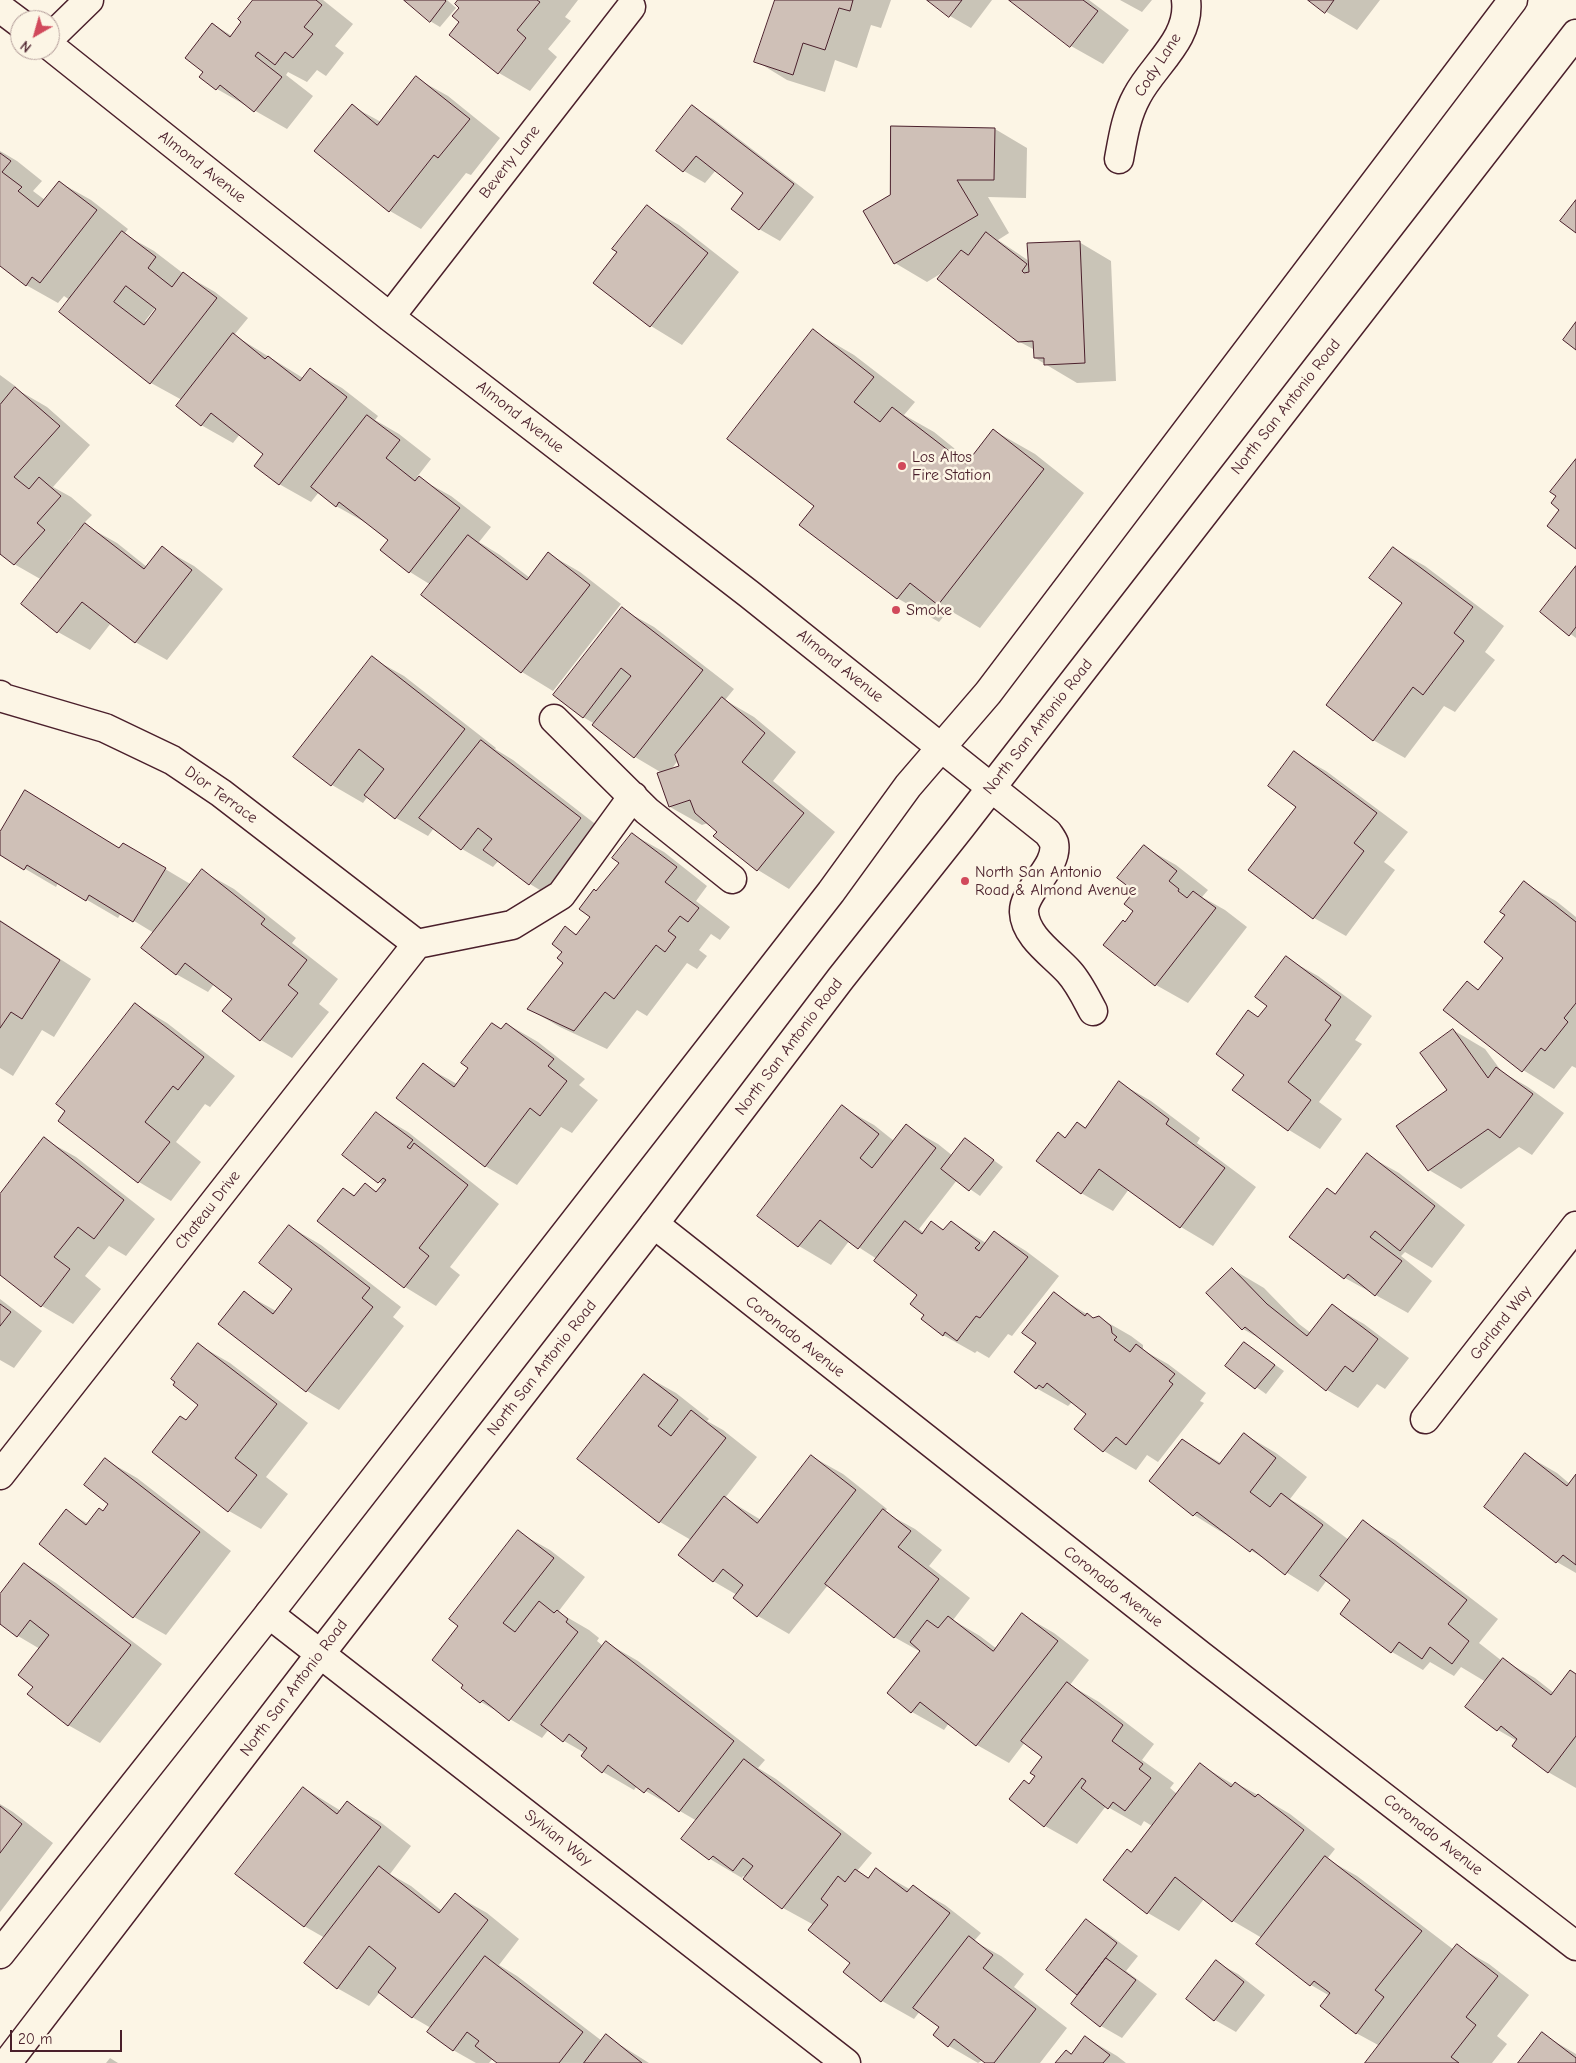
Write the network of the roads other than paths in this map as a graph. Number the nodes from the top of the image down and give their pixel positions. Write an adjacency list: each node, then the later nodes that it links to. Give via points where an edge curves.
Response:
1 (89, 0): 5 (street)
2 (1186, 0): 8 (street, Cody Lane, via 1187,10 1179,38 1137,96 1128,117)
3 (1513, 0): 12 (street, via 994,686)
4 (631, 7): 9 (street, Beverly Lane)
5 (60, 28)
6 (1576, 34): 13 (street, North San Antonio Road)
7 (60, 54): 9 (street, Almond Avenue)
8 (1119, 159)
9 (390, 317): 12 (street, Almond Avenue, via 734,582)
10 (1, 698): 16 (street, Dior Terrace, via 105,728 172,760 221,793)
11 (554, 719): 14 (street)
12 (942, 748): 13 (street, Almond Avenue); 22 (street, via 908,786 831,892)
13 (991, 787): 17 (street, Almond Avenue, via 1048,833 1054,843 1052,858 1027,900 1024,911 1026,923 1032,934 1070,973); 18 (street, North San Antonio Road)
14 (632, 796): 15 (street); 16 (street, via 561,895 512,925)
15 (732, 879)
16 (417, 944): 21 (street, Chateau Drive)
17 (1094, 1010)
18 (654, 1224): 23 (street, North San Antonio Road); 24 (street, Coronado Avenue, via 1160,1624)
19 (1576, 1226): 20 (street, Garland Way)
20 (1425, 1419)
21 (0, 1475)
22 (269, 1614): 23 (street, Sylvian Way); 25 (street)
23 (321, 1653): 26 (street, North San Antonio Road); 27 (street, Sylvian Way)
24 (1576, 1946)
25 (0, 1954)
26 (7, 2063)
27 (846, 2063)

